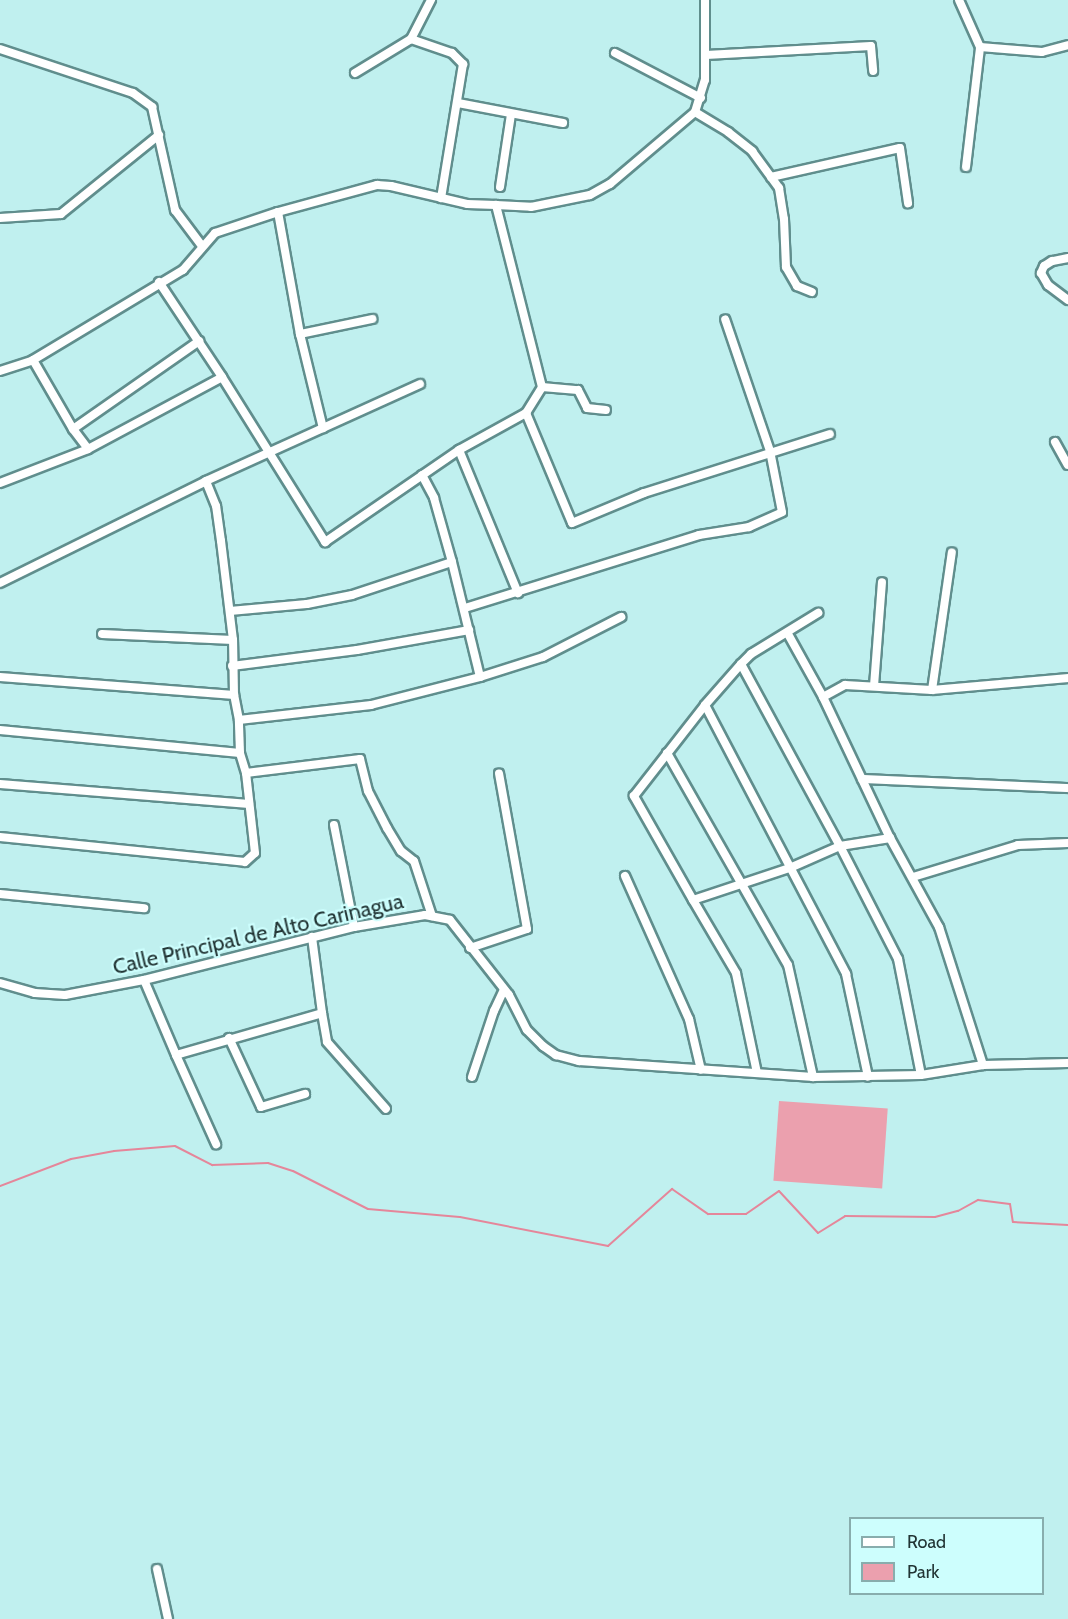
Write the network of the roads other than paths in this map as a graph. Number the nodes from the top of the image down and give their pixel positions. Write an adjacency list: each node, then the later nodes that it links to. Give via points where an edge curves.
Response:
1 (431, 0): 4 (street)
2 (705, 0): 9 (street)
3 (959, 0): 6 (street)
4 (411, 39): 11 (street); 13 (street, via 452,53 463,64)
5 (1068, 45): 6 (street, via 1042,51)
6 (980, 47): 18 (street)
7 (0, 49): 17 (street, via 133,93 152,107)
8 (615, 54): 12 (street)
9 (706, 55): 10 (street, via 871,46); 12 (street)
10 (873, 71)
11 (355, 73)
12 (701, 98): 14 (street)
13 (458, 103): 15 (street); 21 (street)
14 (695, 112): 19 (street, via 752,152); 23 (street, via 619,177 590,195 531,207)
15 (511, 114): 16 (street); 20 (street)
16 (563, 123)
17 (159, 135): 25 (street, via 61,214); 26 (street, via 175,210)
18 (966, 167)
19 (771, 177): 22 (street, via 900,148); 29 (street, via 779,188 786,267 797,286)
20 (500, 187)
21 (441, 198): 23 (street); 24 (street, via 377,185)
22 (908, 204)
23 (496, 206): 39 (street)
24 (278, 212): 26 (street, via 215,233); 33 (street)
25 (0, 218)
26 (202, 246): 28 (street, via 183,270)
27 (1068, 258): 30 (street, via 1052,261 1041,273 1048,285)
28 (159, 282): 34 (street); 35 (street)
29 (812, 292)
30 (1068, 300)
31 (372, 319): 33 (street)
32 (725, 319): 49 (street)
33 (300, 334): 42 (street)
34 (199, 341): 37 (street); 43 (street)
35 (33, 360): 36 (street); 43 (street)
36 (0, 371)
37 (222, 376): 46 (street); 48 (street)
38 (420, 384): 42 (street)
39 (542, 387): 40 (street, via 578,390 587,408); 41 (street)
40 (606, 410)
41 (526, 413): 47 (street); 49 (street, via 572,523 644,493)
42 (323, 428): 48 (street)
43 (73, 429): 46 (street)
44 (830, 434): 49 (street)
45 (1055, 442): 50 (street)
46 (88, 449): 53 (street)
47 (459, 450): 51 (street); 58 (street)
48 (269, 451): 51 (street, via 325,542); 52 (street)
49 (770, 451): 58 (street, via 782,512 749,527 699,535)
50 (1068, 465)
51 (422, 475): 55 (street, via 434,498)
52 (206, 481): 57 (street); 60 (street, via 216,506)
53 (0, 483)
54 (952, 552): 73 (street)
55 (452, 562): 59 (street); 60 (street, via 352,595 307,604)
56 (882, 582): 72 (street)
57 (0, 583)
58 (518, 593): 59 (street)
59 (465, 608): 63 (street)
60 (230, 611): 66 (street)
61 (818, 613): 65 (street)
62 (621, 617): 70 (street, via 543,657)
63 (469, 630): 68 (street); 70 (street)
64 (102, 634): 66 (street)
65 (788, 634): 67 (street, via 751,654); 75 (street)
66 (233, 640): 68 (street)
67 (741, 664): 76 (street); 91 (street)
68 (232, 666): 74 (street)
69 (0, 676): 74 (street)
70 (480, 677): 77 (street, via 370,705)
71 (1068, 678): 73 (street)
72 (874, 686): 73 (street); 75 (street, via 845,686)
73 (932, 690)
74 (234, 695): 77 (street)
75 (823, 697): 83 (street)
76 (705, 705): 80 (street); 92 (street)
77 (239, 720): 79 (street)
78 (0, 730): 79 (street)
79 (240, 753): 81 (street)
80 (668, 753): 95 (street); 97 (street, via 634,796)
81 (246, 773): 86 (street); 99 (street, via 360,759 368,791 387,828 401,851 414,861)
82 (499, 774): 102 (street, via 527,929)
83 (862, 779): 85 (street); 89 (street)
84 (0, 784): 86 (street)
85 (1068, 788)
86 (249, 804): 88 (street, via 255,853 245,862)
87 (334, 825): 100 (street)
88 (0, 837)
89 (890, 838): 91 (street); 94 (street)
90 (1068, 843): 94 (street, via 1018,845)
91 (840, 846): 92 (street); 113 (street, via 898,959)
92 (792, 867): 95 (street); 116 (street, via 846,974)
93 (625, 876): 111 (street, via 689,1019)
94 (913, 877): 110 (street, via 939,927)
95 (743, 885): 97 (street); 115 (street, via 788,965)
96 (0, 894): 98 (street)
97 (693, 900): 112 (street, via 736,973)
98 (144, 908)
99 (432, 916): 100 (street, Calle Principal de Alto Carinagua); 102 (street, Calle Principal de Alto Carinagua, via 450,920)
100 (354, 927): 101 (street, Calle Principal de Alto Carinagua)
101 (312, 937): 103 (street, Calle Principal de Alto Carinagua); 106 (street)
102 (470, 948): 105 (street, Calle Principal de Alto Carinagua)
103 (144, 980): 104 (street, Calle Principal de Alto Carinagua, via 65,995 35,993); 108 (street)
104 (0, 983)
105 (504, 990): 111 (street, Calle Principal de Alto Carinagua, via 527,1030 556,1055 579,1061); 114 (street)
106 (322, 1014): 107 (street); 118 (street, via 327,1042)
107 (229, 1038): 108 (street); 117 (street, via 261,1107)
108 (176, 1055): 119 (street)
109 (1068, 1063): 110 (street, Calle Principal de Alto Carinagua)
110 (983, 1065): 113 (street, Calle Principal de Alto Carinagua)
111 (701, 1070): 112 (street, Calle Principal de Alto Carinagua)
112 (757, 1073): 115 (street, Calle Principal de Alto Carinagua)
113 (921, 1075): 116 (street, Calle Principal de Alto Carinagua)
114 (472, 1077)
115 (813, 1077): 116 (street, Calle Principal de Alto Carinagua)
116 (868, 1077)
117 (305, 1094)
118 (386, 1109)
119 (216, 1143)
120 (157, 1569): 121 (street)
121 (168, 1619)

